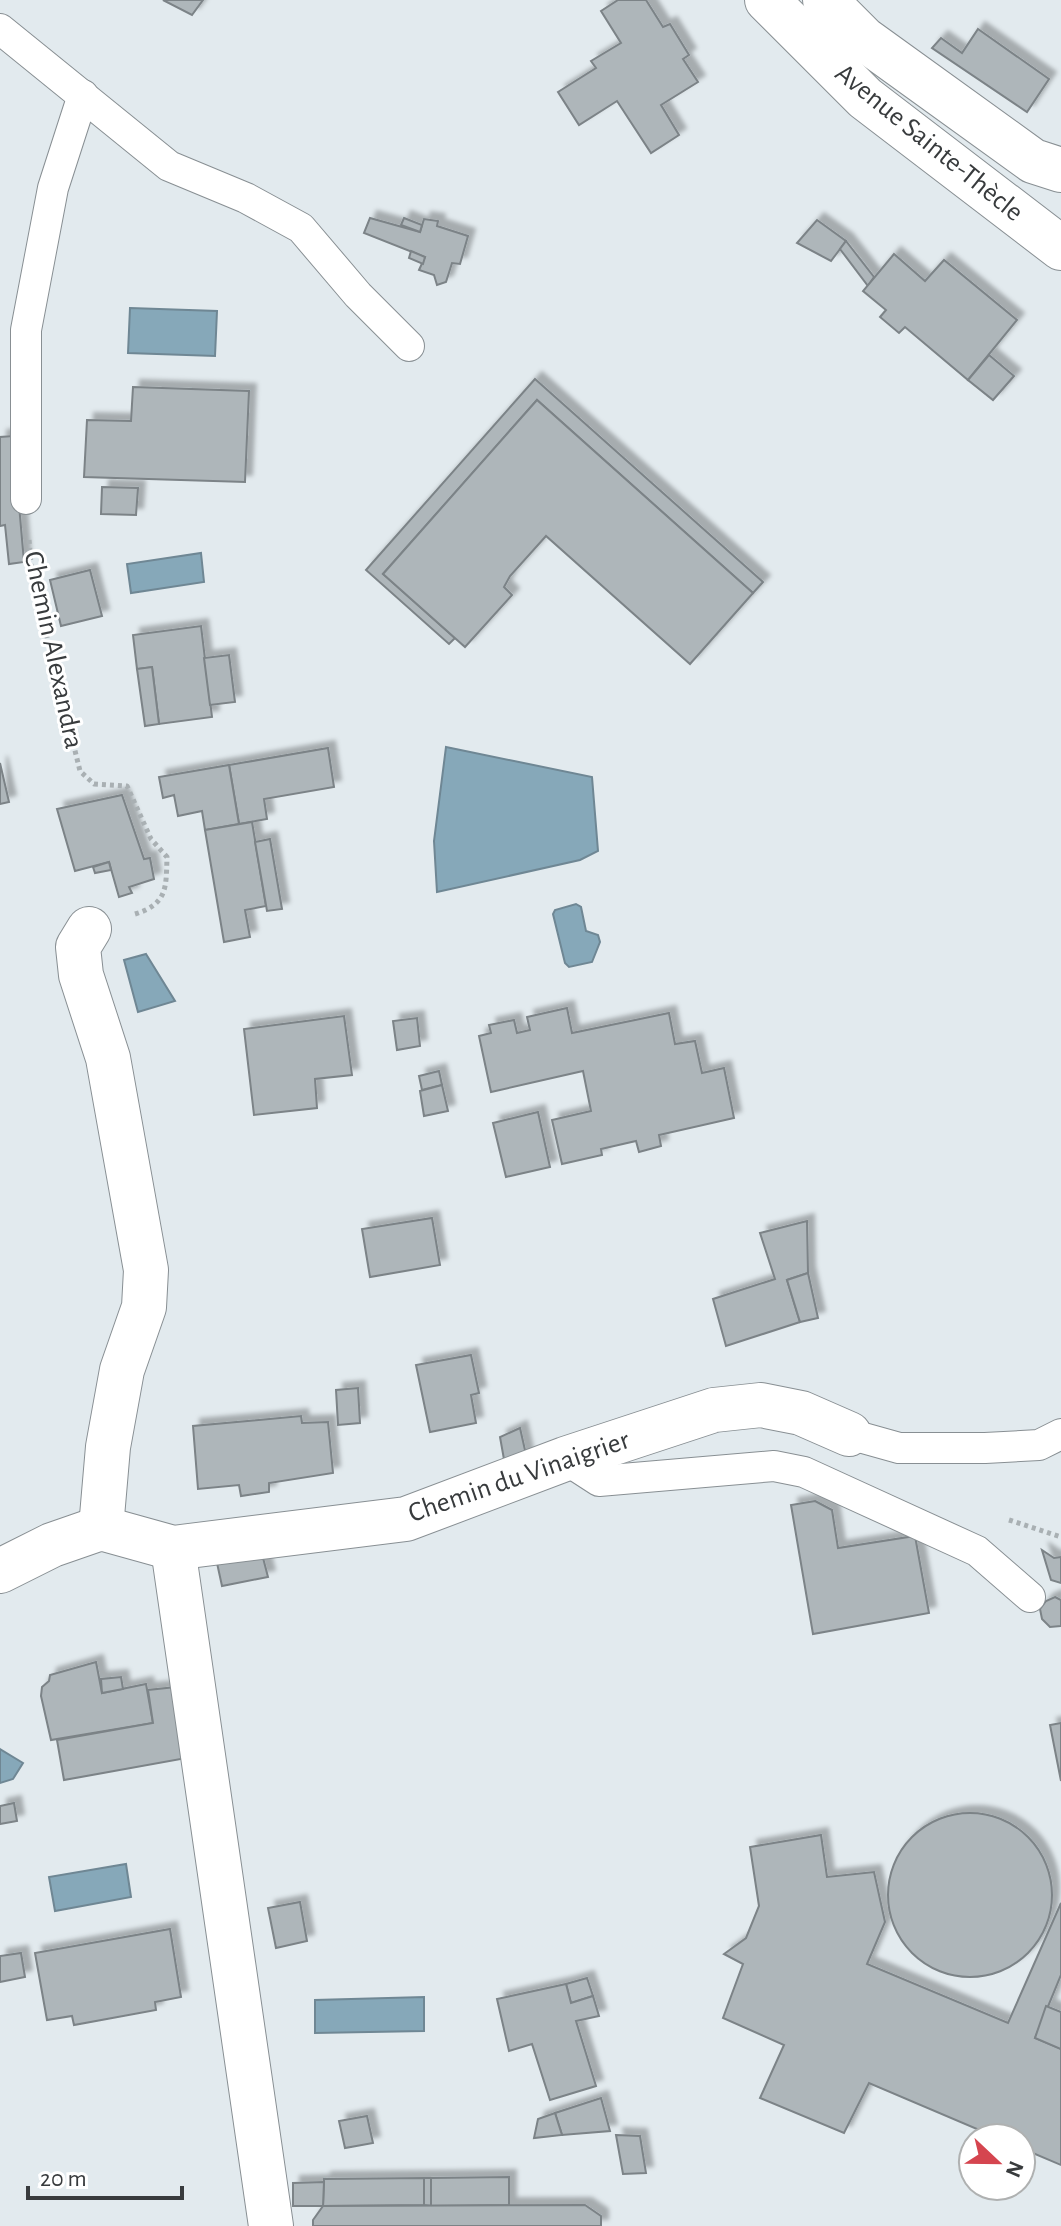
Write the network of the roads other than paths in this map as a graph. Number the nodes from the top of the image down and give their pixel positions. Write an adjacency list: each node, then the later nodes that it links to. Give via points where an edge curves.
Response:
1 (767, 0): 6 (street, Avenue Sainte-Thècle, via 865,98)
2 (825, 0): 5 (street, Avenue Sainte-Thècle, via 864,39 1021,153)
3 (0, 29): 4 (lane)
4 (83, 95): 7 (lane, via 169,166 301,228); 8 (lane, via 53,188 26,330)
5 (1061, 170)
6 (1061, 248)
7 (409, 346)
8 (26, 499)
9 (89, 929): 13 (street, via 78,947 81,975 108,1058 146,1270 144,1307 122,1370 108,1447)
10 (849, 1434): 11 (lane, via 899,1448 1039,1445); 12 (street, Chemin du Vinaigrier, via 801,1413 761,1405 714,1410)
11 (1061, 1434)
12 (565, 1459): 14 (street, Chemin du Vinaigrier, via 406,1519); 16 (lane, via 599,1481 774,1466 804,1472 977,1551)
13 (101, 1528): 14 (street, Chemin du Vinaigrier); 15 (street)
14 (173, 1548): 17 (street)
15 (0, 1571)
16 (1030, 1597)
17 (271, 2226)

